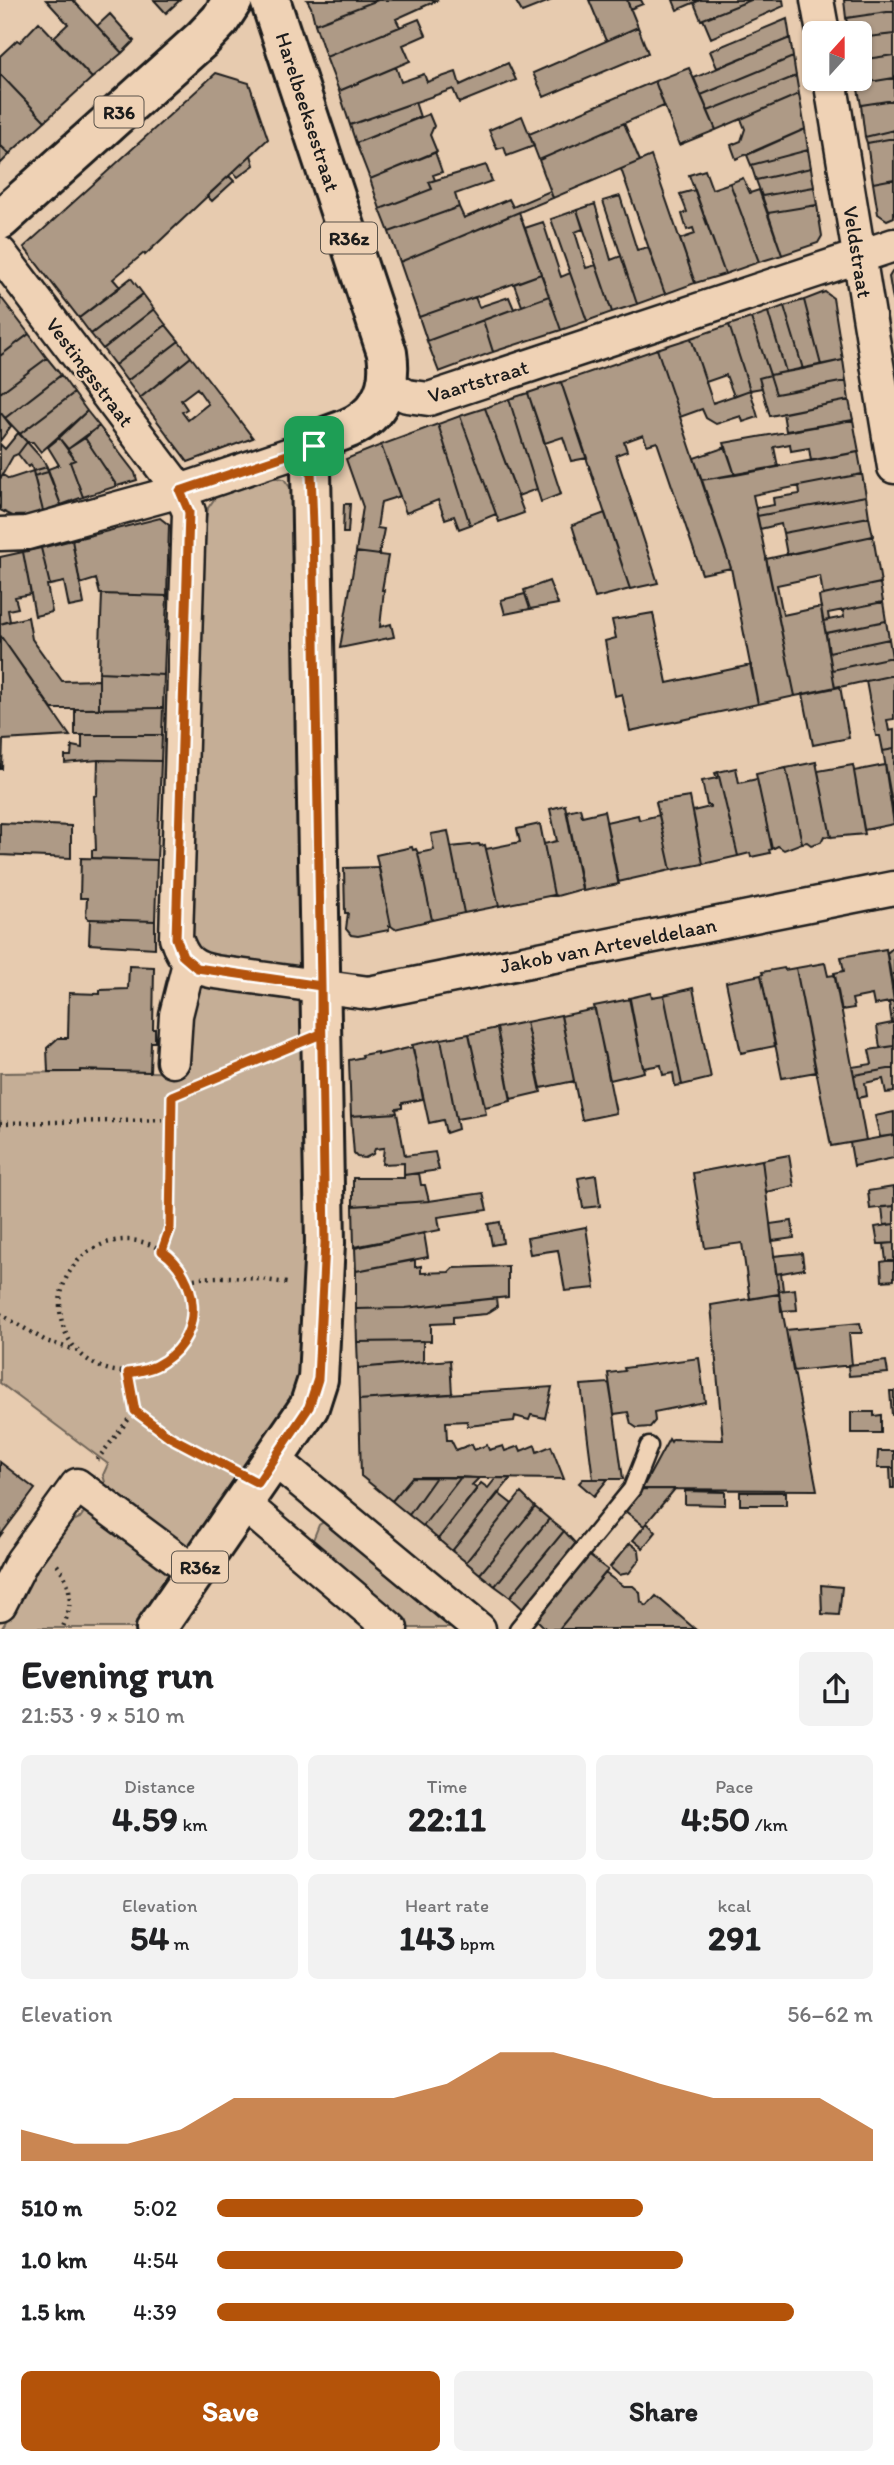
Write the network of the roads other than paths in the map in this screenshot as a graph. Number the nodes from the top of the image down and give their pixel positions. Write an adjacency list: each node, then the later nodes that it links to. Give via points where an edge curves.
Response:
1 (233, 0): 6 (main road, R36, via 202,38)
2 (270, 0): 10 (main road, Harelbeeksestraat / R36z, via 387,352)
3 (817, 0): 4 (street)
4 (821, 21)
5 (832, 91): 9 (street, Veldstraat)
6 (0, 220)
7 (894, 245): 9 (street, Vaartstraat)
8 (0, 253): 13 (street, Vestingsstraat)
9 (859, 257): 10 (street, Vaartstraat, via 429,399 407,396); 12 (street, Veldstraat)
10 (387, 386): 11 (main road, via 370,415)
11 (314, 446): 13 (street); 17 (main road, R36z)
12 (894, 467)
13 (180, 491): 14 (street, via 27,533); 16 (street, via 189,512 176,938)
14 (0, 534)
15 (894, 888): 17 (street, Jakob van Arteveldelaan, via 369,993)
16 (189, 963): 17 (street, Jakob van Arteveldelaan, via 215,972); 18 (street, via 176,1015)
17 (321, 986): 20 (main road, R36z, via 325,1243 318,1379 309,1407)
18 (173, 1061)
19 (649, 1446): 26 (lane, via 632,1489)
20 (259, 1482): 21 (main road, R36z); 24 (street); 25 (street)
21 (196, 1573): 22 (street, via 78,1485 33,1545); 23 (main road, R36z)
22 (0, 1604)
23 (156, 1629)
24 (391, 1629)
25 (479, 1629)
26 (518, 1629)

